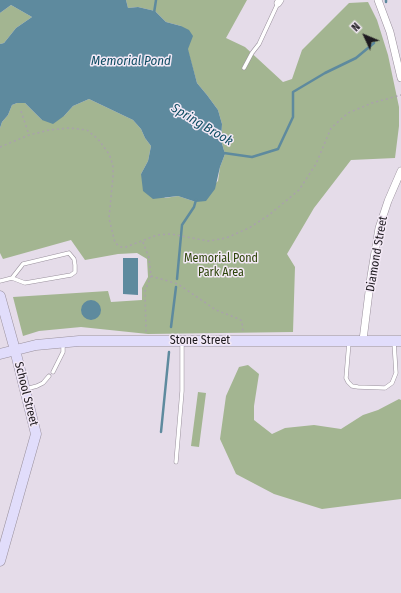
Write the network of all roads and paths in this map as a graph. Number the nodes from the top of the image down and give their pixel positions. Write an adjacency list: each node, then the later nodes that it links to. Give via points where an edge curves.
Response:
1 (378, 0): 4 (street, via 390,32)
2 (279, 2): 3 (lane, via 259,44)
3 (244, 68)
4 (401, 78)
5 (401, 95): 10 (path, via 359,108 338,120 331,128 316,164 299,190 249,228 226,238 208,241 171,234 157,235)
6 (21, 111): 7 (path)
7 (29, 136): 8 (path); 10 (path, via 49,130 70,128 88,130 95,135 109,154 113,167 109,218 115,243 126,247)
8 (0, 147)
9 (401, 171): 17 (street, Diamond Street, via 378,233)
10 (143, 241): 11 (path, via 149,258)
11 (151, 276): 15 (path, via 178,284 207,305 239,319 242,321); 16 (path, via 145,291)
12 (12, 278): 12 (lane, via 25,283 71,276 74,272 74,259 69,253 23,264); 13 (lane)
13 (0, 281)
14 (0, 296): 22 (street, School Street)
15 (243, 333)
16 (146, 334)
17 (363, 340): 20 (street, Stone Street); 21 (street, Stone Street)
18 (62, 341): 19 (street, Stone Street); 22 (street, Stone Street); 24 (lane, via 63,352)
19 (182, 341): 20 (street, Stone Street); 27 (lane, via 182,391)
20 (349, 341): 21 (lane, via 346,378 348,382 358,387 385,388 392,383 396,373)
21 (398, 341)
22 (15, 350): 23 (street, Stone Street); 26 (street, School Street)
23 (0, 354)
24 (53, 372)
25 (49, 376): 26 (lane, via 43,383)
26 (25, 389): 28 (street, School Street, via 36,434)
27 (176, 462)
28 (0, 561)

